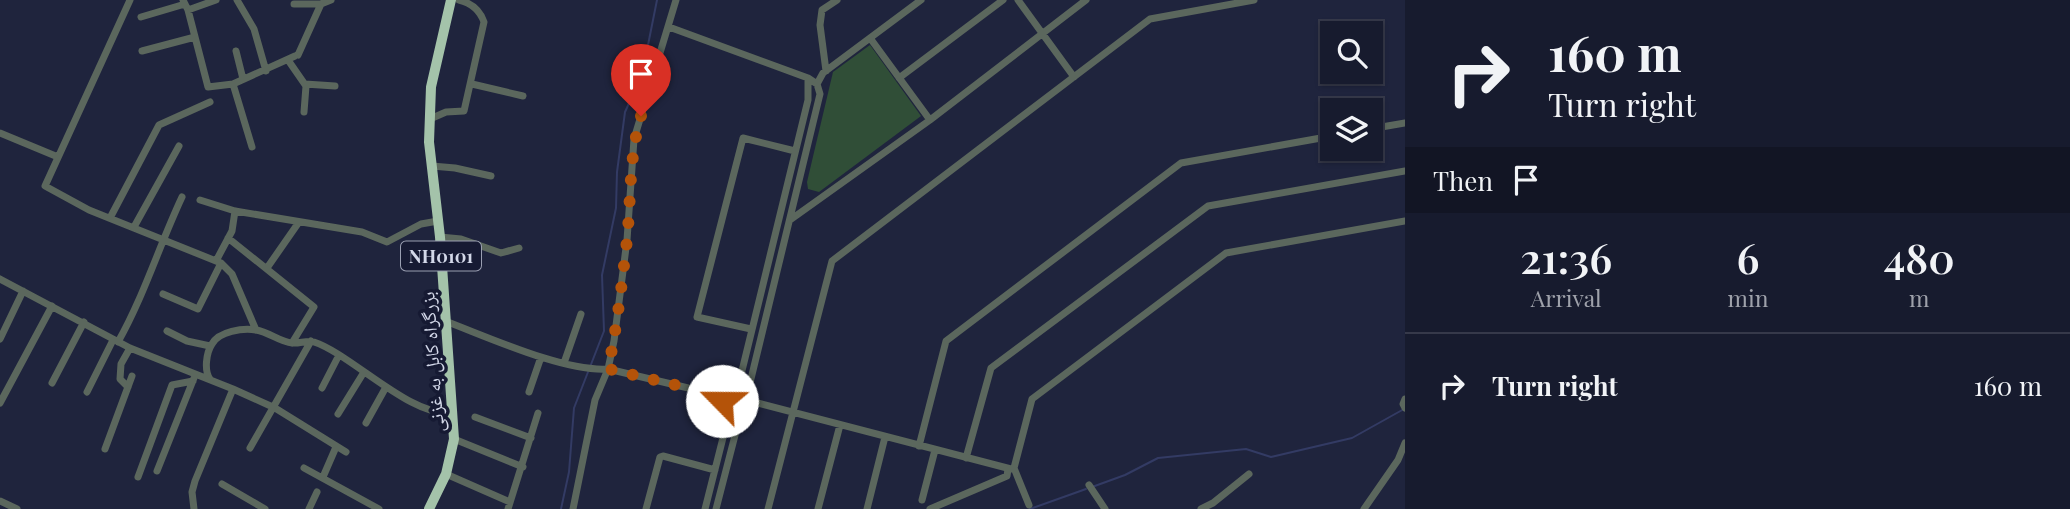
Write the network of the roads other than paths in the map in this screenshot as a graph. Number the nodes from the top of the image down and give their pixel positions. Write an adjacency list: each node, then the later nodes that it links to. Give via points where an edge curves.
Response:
1 (130, 0): 48 (street)
2 (216, 0): 15 (street)
3 (237, 0): 25 (street, via 254,29)
4 (331, 0): 14 (street)
5 (451, 0): 39 (highway, بزرگراه کابل به غزنی / NH0101, via 431,87)
6 (459, 0): 34 (street, via 477,10 484,22)
7 (676, 0): 18 (street)
8 (837, 0): 26 (street, via 822,10)
9 (921, 0): 21 (street)
10 (1003, 0): 29 (street)
11 (1018, 0): 19 (street)
12 (1086, 0): 19 (street)
13 (1254, 0): 27 (street, via 1150,19)
14 (321, 4): 16 (street); 24 (street)
15 (185, 5): 17 (street); 20 (street)
16 (295, 5)
17 (141, 17)
18 (669, 27): 28 (street); 86 (street, via 634,139 627,240)
19 (1042, 34): 27 (street); 40 (street)
20 (195, 37): 22 (street); 32 (street, via 208,87)
21 (870, 38): 26 (street); 29 (street)
22 (142, 51)
23 (236, 51): 30 (street)
24 (294, 57): 25 (street); 33 (street)
25 (267, 71): 30 (street)
26 (826, 71): 31 (street)
27 (1074, 77): 105 (street, via 832,261)
28 (808, 78): 31 (street); 47 (street, via 808,100)
29 (898, 78): 40 (street)
30 (243, 79): 32 (street)
31 (817, 83): 57 (street, via 820,94)
32 (233, 84): 46 (street)
33 (305, 84): 35 (street); 38 (street)
34 (472, 84): 36 (street); 39 (street, via 464,111)
35 (335, 86)
36 (523, 96)
37 (210, 102): 55 (street, via 159,125)
38 (304, 112)
39 (430, 119): 49 (highway, بزرگراه کابل به غزنی / NH0101)
40 (930, 120): 57 (street)
41 (1405, 122): 42 (street)
42 (1383, 126)
43 (0, 133): 48 (street)
44 (1320, 138): 117 (street, via 1181,163 946,341)
45 (179, 146): 60 (street)
46 (252, 147)
47 (795, 151): 74 (street); 74 (street, via 743,138 697,317)
48 (58, 157): 55 (street, via 46,186)
49 (432, 166): 51 (street); 56 (highway, بزرگراه کابل به غزنی / NH0101)
50 (1405, 171): 123 (street, via 1208,206 990,368)
51 (491, 176)
52 (182, 197): 63 (street)
53 (200, 200): 54 (street)
54 (235, 211): 59 (street); 62 (street)
55 (110, 218): 60 (street)
56 (438, 221): 59 (street, via 421,224 387,242 362,232); 61 (highway, بزرگراه کابل به غزنی / NH0101)
57 (789, 221): 95 (street)
58 (1405, 221): 126 (street, via 1226,253 1032,399)
59 (299, 222): 66 (street)
60 (134, 227): 63 (street)
61 (440, 237): 64 (street, via 501,253); 72 (highway, بزرگراه کابل به غزنی / NH0101)
62 (228, 238): 65 (street); 66 (street)
63 (162, 239): 65 (street); 78 (street, via 134,314)
64 (519, 248)
65 (219, 262): 69 (street, via 198,309); 75 (street, via 232,274)
66 (267, 268): 80 (street, via 314,307)
67 (0, 279): 68 (street)
68 (23, 291): 70 (street); 77 (street)
69 (163, 295)
70 (52, 306): 73 (street); 102 (street)
71 (581, 314): 85 (street)
72 (446, 321): 84 (street); 104 (highway, بزرگراه کابل به غزنی / NH0101)
73 (85, 323): 78 (street); 91 (street)
74 (751, 329): 92 (street)
75 (256, 330): 80 (street); 81 (street, via 225,333)
76 (167, 331): 81 (street)
77 (0, 339)
78 (115, 341): 82 (street); 98 (street)
79 (311, 341): 80 (street); 83 (street); 103 (street)
80 (292, 343)
81 (210, 346): 90 (street, via 206,373)
82 (130, 348): 89 (street); 93 (street, via 119,371)
83 (339, 355): 87 (street); 96 (street)
84 (541, 357): 85 (street); 99 (street)
85 (567, 363): 86 (street)
86 (608, 369): 100 (street); 147 (street, via 595,400)
87 (364, 372): 94 (street); 107 (street)
88 (132, 376): 93 (street)
89 (194, 378): 90 (street); 128 (street); 131 (street, via 172,385)
90 (211, 380): 97 (street)
91 (52, 383)
92 (739, 383): 95 (street); 100 (street, via 728,386)
93 (128, 387): 120 (street)
94 (386, 387): 104 (street, via 417,404); 111 (street)
95 (749, 387): 101 (street)
96 (322, 388)
97 (233, 389): 103 (street); 143 (street, via 195,481)
98 (87, 392)
99 (529, 392)
100 (722, 396): 108 (street)
101 (754, 402): 105 (street); 109 (street, via 749,412)
102 (0, 403)
103 (275, 408): 118 (street); 119 (street)
104 (452, 412): 115 (highway, بزرگراه کابل به غزنی / NH0101)
105 (792, 412): 112 (street); 151 (street)
106 (538, 413): 114 (street)
107 (338, 414)
108 (730, 414): 109 (street); 127 (street)
109 (740, 416): 150 (street)
110 (475, 417): 114 (street)
111 (366, 423)
112 (840, 425): 113 (street); 152 (street)
113 (885, 437): 117 (street); 153 (street)
114 (531, 438): 124 (street)
115 (454, 439): 124 (street); 129 (highway, بزرگراه کابل به غزنی / NH0101)
116 (1405, 443): 158 (street)
117 (919, 446): 121 (street)
118 (336, 447): 122 (street); 132 (street)
119 (250, 448)
120 (105, 449)
121 (935, 450): 123 (street); 136 (street)
122 (345, 452)
123 (966, 458): 126 (street)
124 (523, 467): 140 (street)
125 (304, 468): 132 (street)
126 (1011, 469): 137 (street, via 1007,476); 139 (street)
127 (715, 470): 148 (street, via 660,457); 149 (street)
128 (157, 471)
129 (446, 474): 140 (street); 146 (highway, بزرگراه کابل به غزنی / NH0101)
130 (1249, 474): 157 (street)
131 (138, 477)
132 (323, 477): 141 (street)
133 (222, 484): 144 (street)
134 (1089, 485): 156 (street)
135 (317, 492): 145 (street)
136 (922, 500)
137 (952, 500): 154 (street); 155 (street)
138 (0, 501): 142 (street)
139 (1029, 505)
140 (509, 506)
141 (374, 508)
142 (17, 509)
143 (194, 509)
144 (265, 509)
145 (309, 509)
146 (429, 509)
147 (573, 509)
148 (646, 509)
149 (705, 509)
150 (716, 509)
151 (768, 509)
152 (818, 509)
153 (867, 509)
154 (930, 509)
155 (956, 509)
156 (1105, 509)
157 (1201, 509)
158 (1364, 509)

